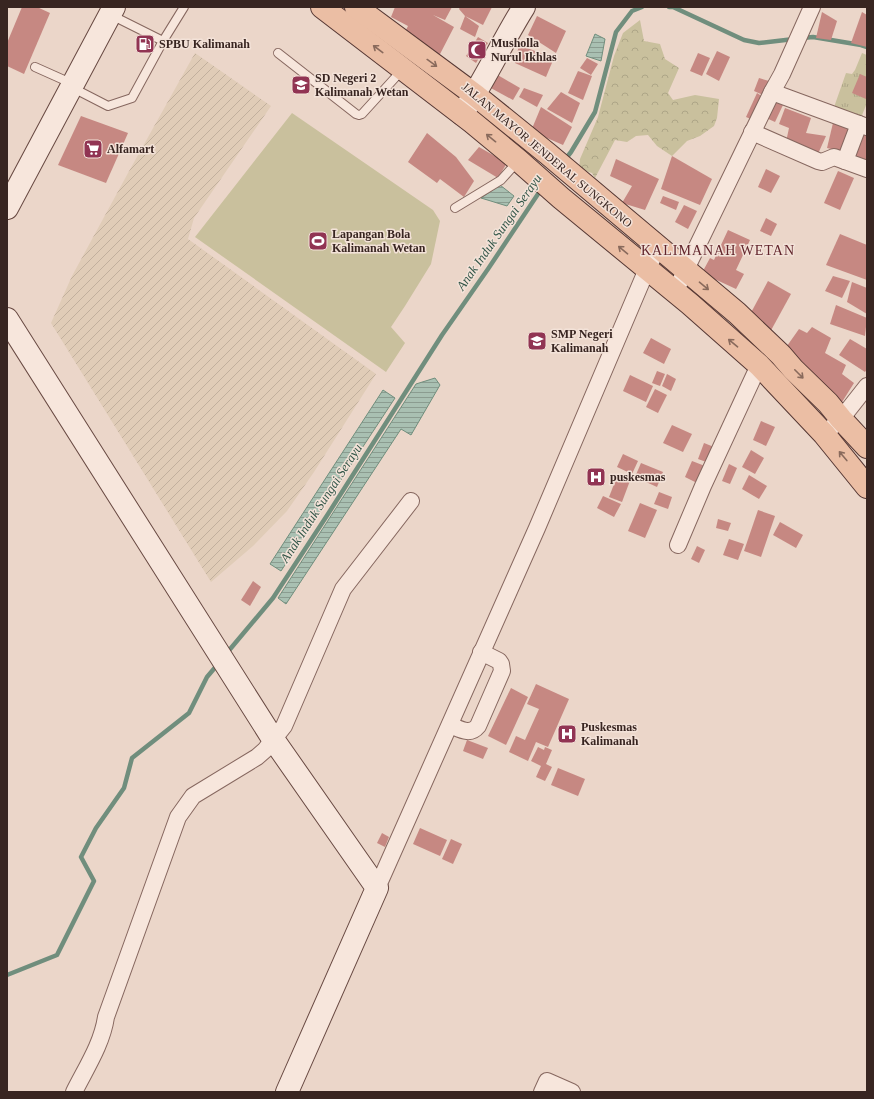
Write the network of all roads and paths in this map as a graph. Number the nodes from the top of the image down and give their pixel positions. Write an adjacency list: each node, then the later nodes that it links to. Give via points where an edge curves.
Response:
1 (184, 7): 7 (lane)
2 (322, 7): 6 (main road, JALAN MAYOR JENDERAL SUNGKONO)
3 (524, 7): 13 (street)
4 (812, 7): 12 (street)
5 (112, 11): 7 (lane); 11 (street)
6 (348, 11): 10 (main road, JALAN MAYOR JENDERAL SUNGKONO, one-way to 6); 13 (main road, JALAN MAYOR JENDERAL SUNGKONO, one-way to 13)
7 (162, 41): 11 (lane, via 132,98 108,106)
8 (278, 53): 10 (lane, via 359,115)
9 (35, 67): 11 (lane)
10 (404, 69): 14 (main road, JALAN MAYOR JENDERAL SUNGKONO)
11 (73, 86): 20 (street)
12 (772, 92): 15 (street); 16 (street)
13 (475, 95): 14 (street); 22 (main road, JALAN MAYOR JENDERAL SUNGKONO)
14 (462, 114): 18 (main road, JALAN MAYOR JENDERAL SUNGKONO, one-way to 14)
15 (863, 125): 17 (street)
16 (752, 132): 17 (street, via 818,161 834,157); 24 (street)
17 (845, 161): 19 (street)
18 (525, 166): 21 (lane); 23 (main road, JALAN MAYOR JENDERAL SUNGKONO, one-way to 18)
19 (867, 169)
20 (7, 208)
21 (455, 208)
22 (658, 248): 23 (street); 24 (main road, JALAN MAYOR JENDERAL SUNGKONO)
23 (647, 269): 25 (main road, JALAN MAYOR JENDERAL SUNGKONO); 35 (street)
24 (686, 270): 25 (street); 29 (main road, JALAN MAYOR JENDERAL SUNGKONO, one-way to 29, via 781,354)
25 (675, 292): 27 (main road, JALAN MAYOR JENDERAL SUNGKONO, one-way to 25)
26 (7, 319): 37 (street)
27 (759, 365): 30 (main road, JALAN MAYOR JENDERAL SUNGKONO); 34 (street)
28 (867, 386): 29 (street)
29 (840, 419): 30 (street); 31 (main road, JALAN MAYOR JENDERAL SUNGKONO)
30 (824, 434): 32 (main road, JALAN MAYOR JENDERAL SUNGKONO, one-way to 30)
31 (867, 447)
32 (867, 486)
33 (411, 501): 37 (street, via 343,589 284,726)
34 (678, 545)
35 (481, 652): 36 (street); 36 (street, via 499,661 502,671 474,731 467,732)
36 (450, 725): 38 (street)
37 (273, 739): 38 (street); 39 (street, via 256,757 193,796 178,817 106,1017 105,1027)
38 (377, 888): 40 (street)
39 (74, 1092)
40 (287, 1092)
41 (542, 1092): 42 (street, via 547,1081)
42 (572, 1092)

